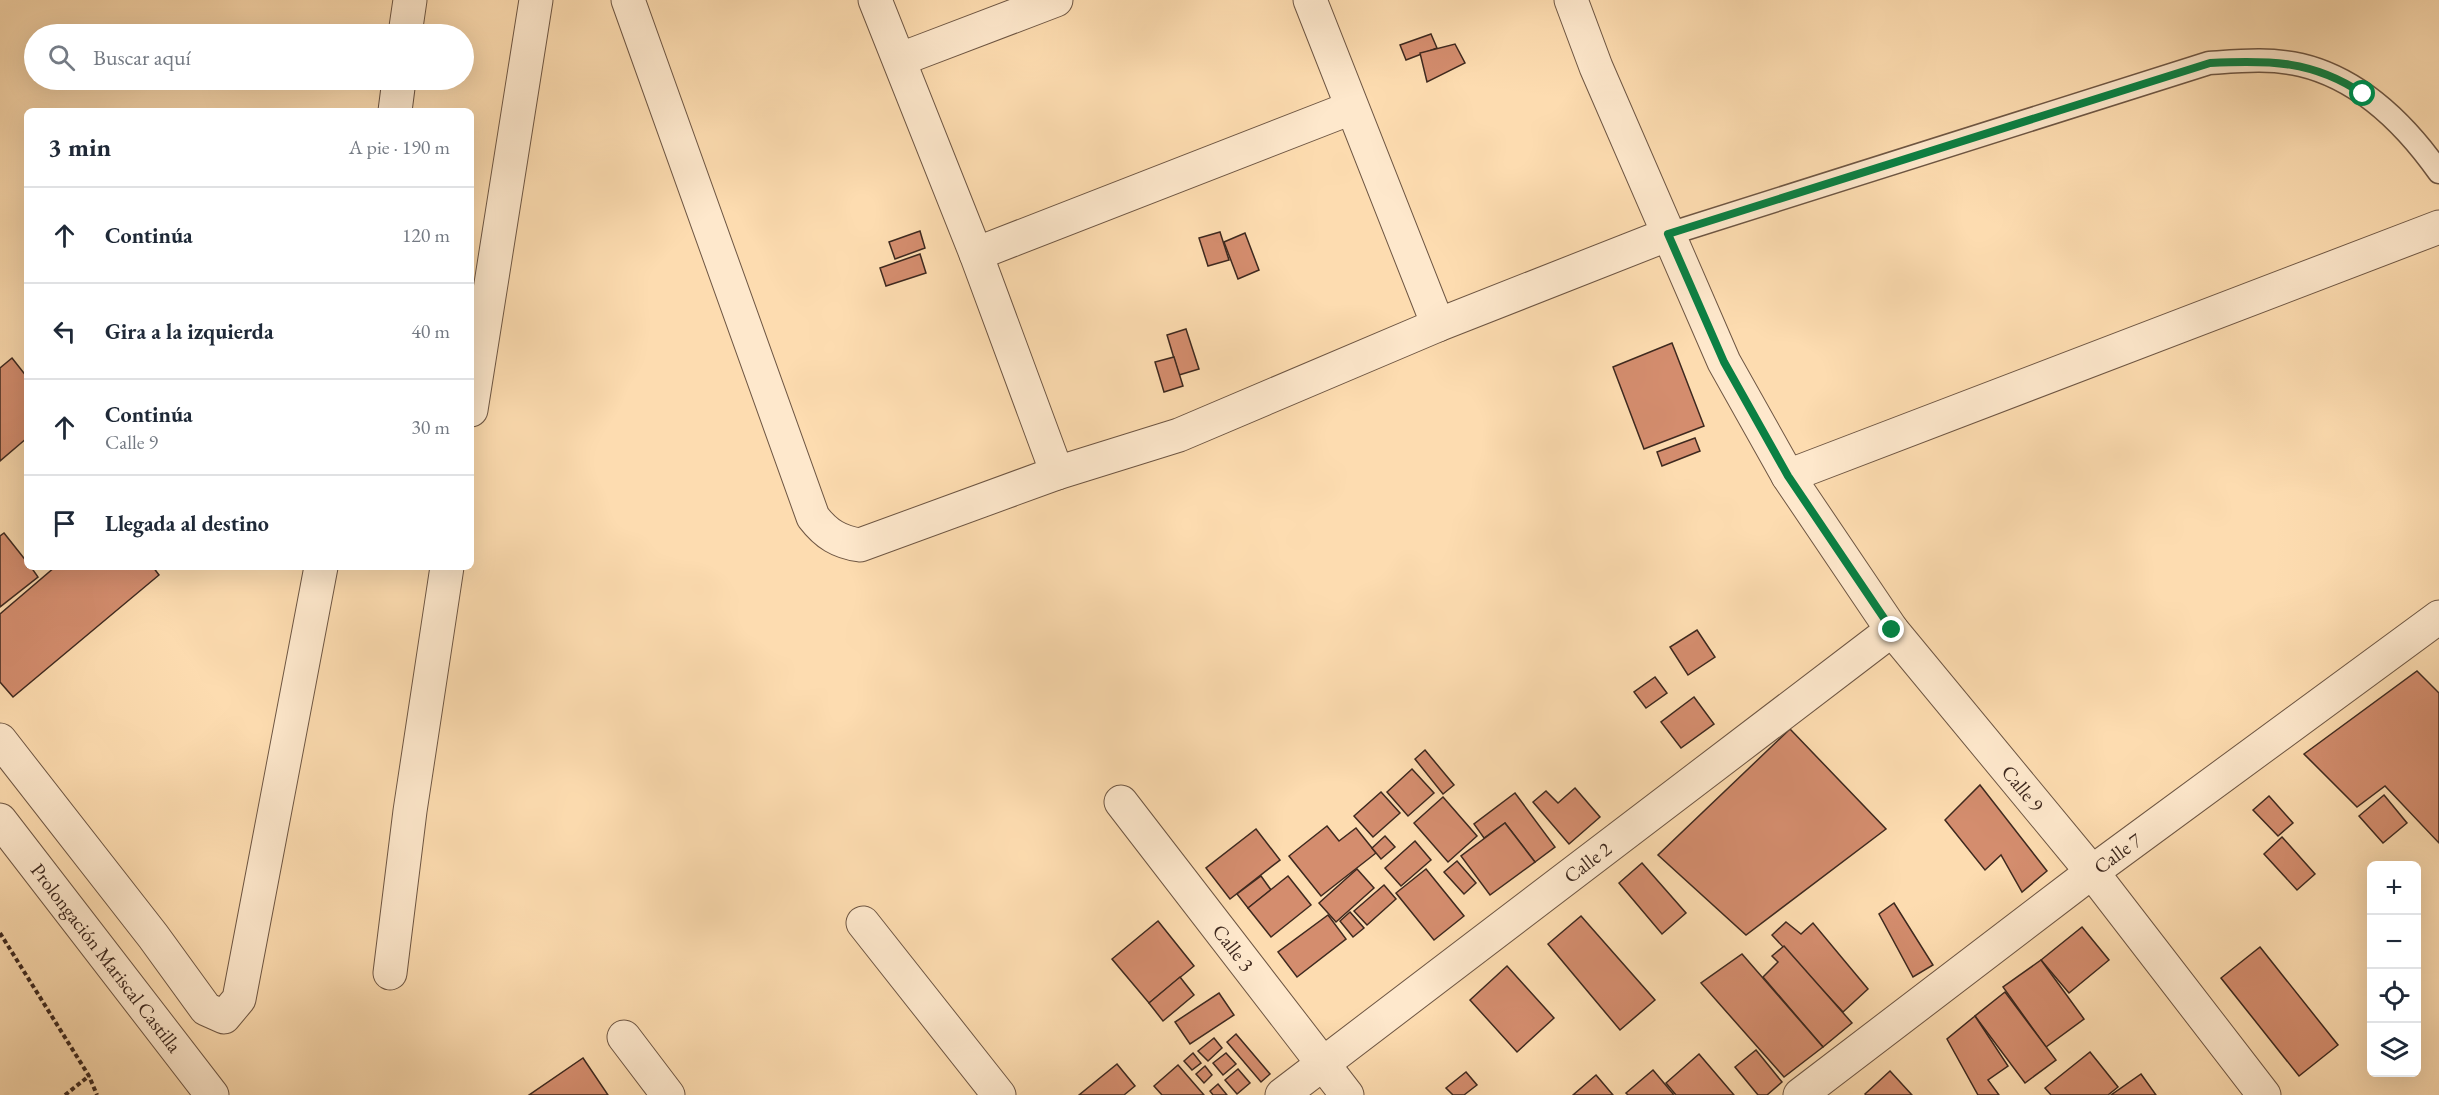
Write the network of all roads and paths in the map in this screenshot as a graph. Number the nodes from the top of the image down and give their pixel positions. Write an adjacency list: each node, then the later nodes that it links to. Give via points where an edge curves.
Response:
1 (410, 0): 8 (street)
2 (536, 0): 18 (street)
3 (628, 0): 19 (street, via 813,517 822,529 835,538 860,545)
4 (875, 0): 9 (street)
5 (1056, 0): 9 (street)
6 (1310, 0): 12 (street)
7 (1571, 0): 15 (street, Calle 9)
8 (406, 24)
9 (901, 59): 16 (street)
10 (398, 90): 11 (street)
11 (395, 108)
12 (1351, 108): 16 (street); 17 (street)
13 (2439, 172): 15 (lane, via 2398,120 2340,79 2300,65 2255,60 2210,63)
14 (2439, 226): 20 (street)
15 (1668, 234): 17 (street); 20 (street, Calle 9, via 1724,362)
16 (976, 254): 19 (street)
17 (1438, 325): 19 (street, via 1179,435)
18 (474, 391)
19 (1057, 473)
20 (1788, 476): 24 (street, Calle 9)
21 (320, 570): 25 (street, via 239,999 224,1017 206,1009)
22 (447, 570): 31 (street)
23 (2439, 617): 28 (street, Calle 7)
24 (1892, 630): 28 (street, Calle 9); 33 (street, Calle 2)
25 (0, 740)
26 (1121, 802): 33 (street, Calle 3)
27 (0, 820): 37 (street, Prolongación Mariscal Castilla)
28 (2092, 872): 42 (street, Calle 7); 43 (street, Calle 9)
29 (863, 923): 39 (street)
30 (0, 933): 34 (path)
31 (390, 973)
32 (624, 1037): 38 (street)
33 (1324, 1063): 40 (street, Calle 2); 41 (street, Calle 3)
34 (89, 1076): 35 (path); 36 (path)
35 (65, 1095)
36 (98, 1095)
37 (212, 1095)
38 (668, 1095)
39 (999, 1095)
40 (1282, 1095)
41 (1347, 1095)
42 (1800, 1095)
43 (2264, 1095)

